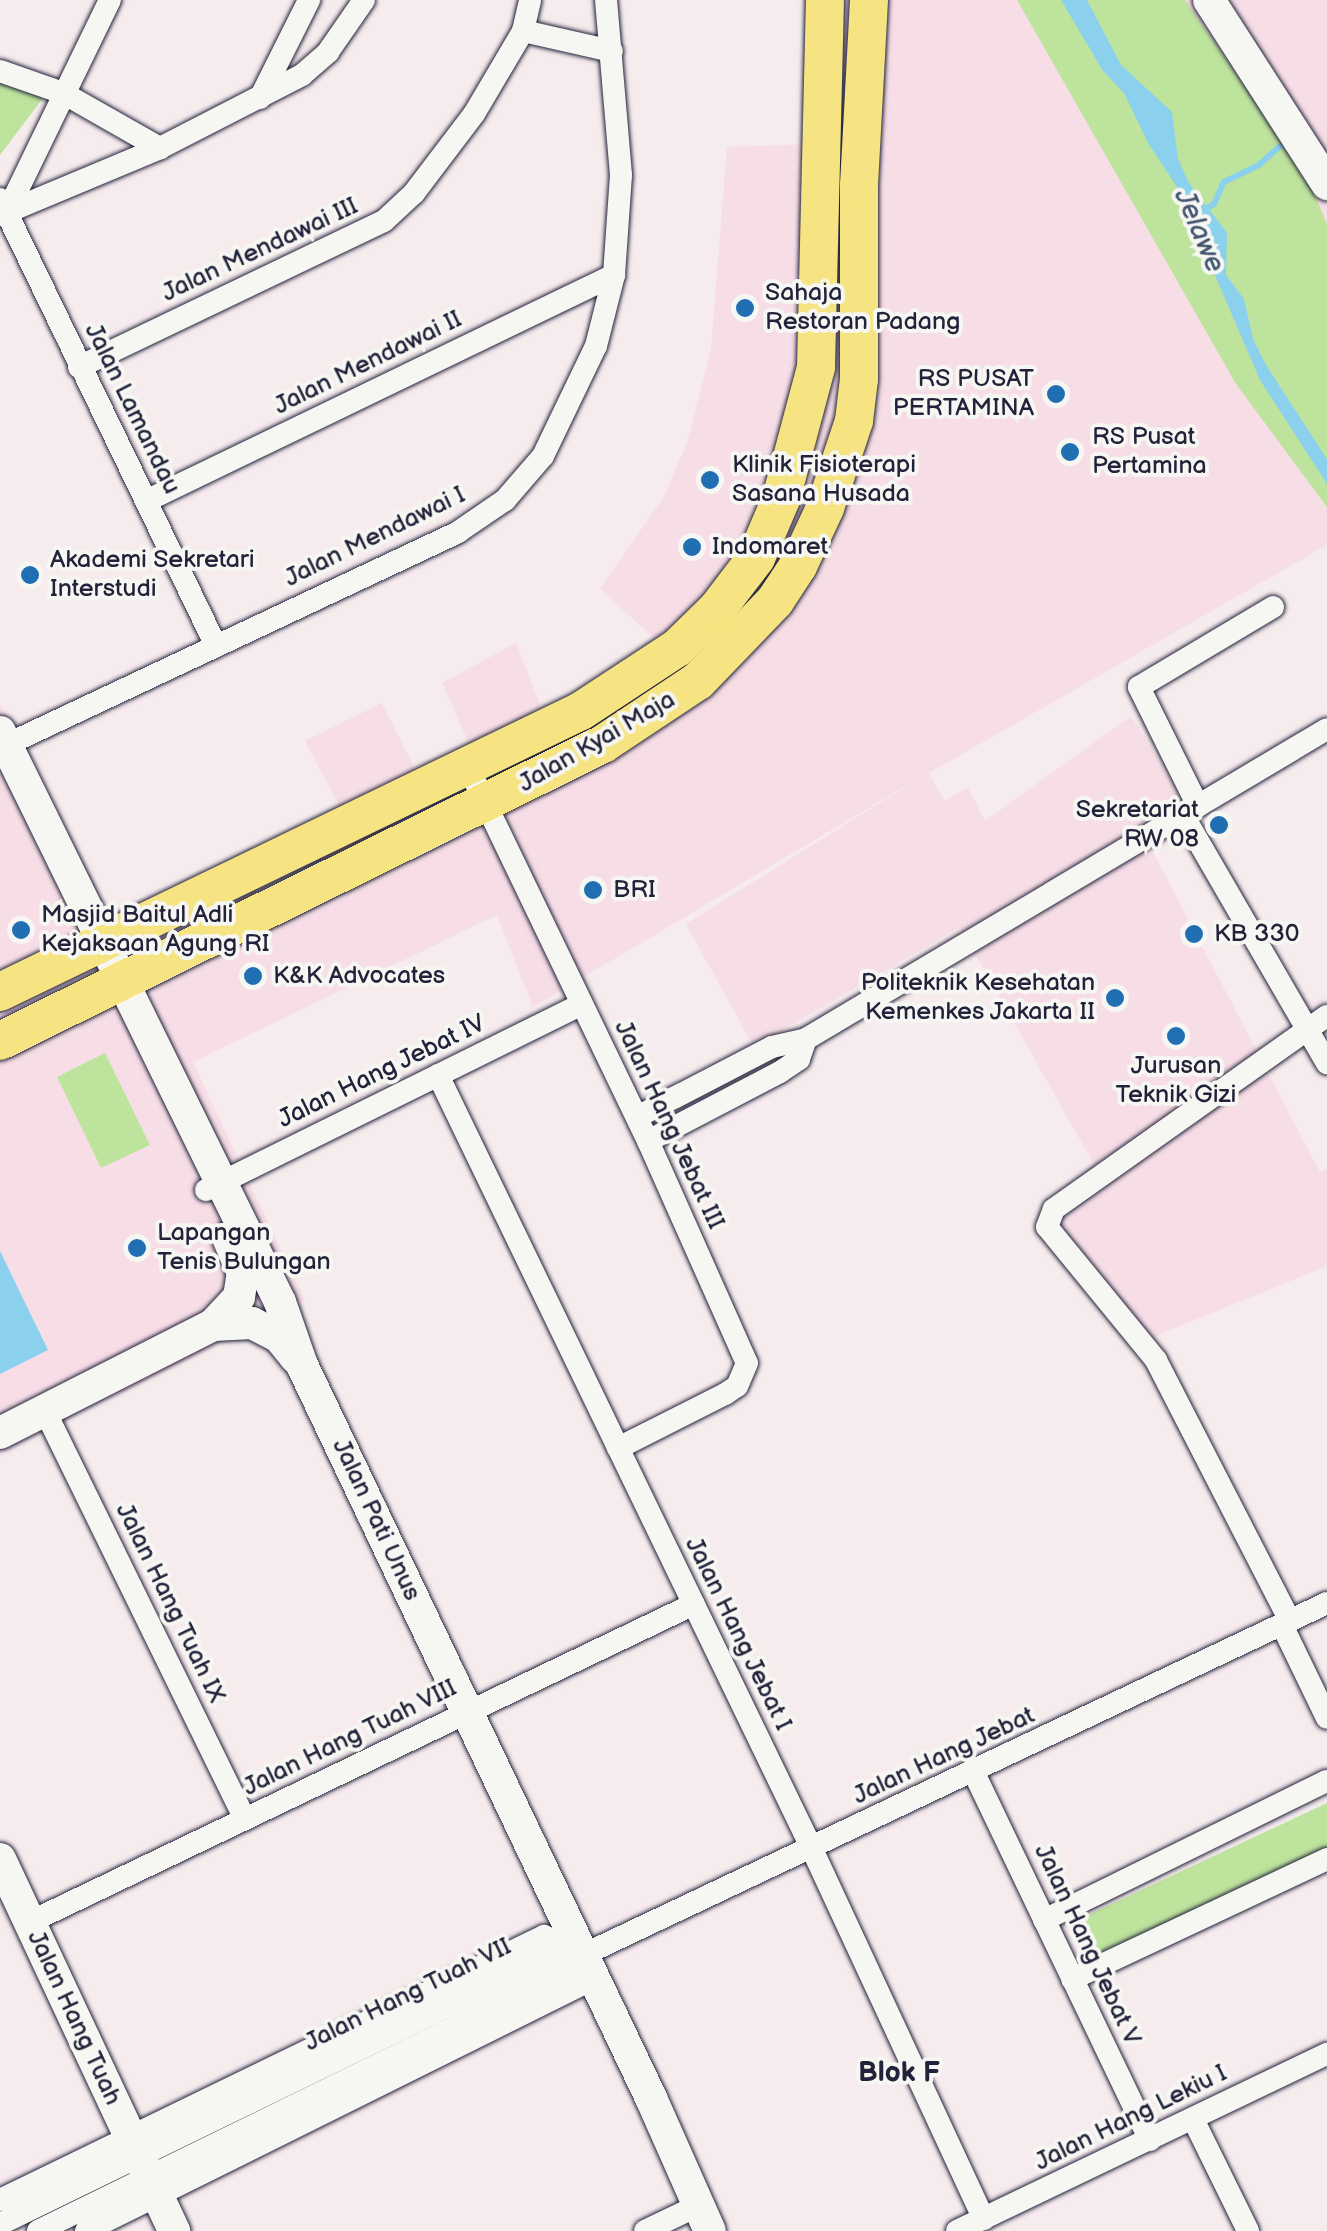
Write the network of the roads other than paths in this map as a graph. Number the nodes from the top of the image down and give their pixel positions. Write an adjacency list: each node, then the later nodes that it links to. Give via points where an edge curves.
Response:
1 (110, 0): 12 (street)
2 (309, 0): 13 (street)
3 (364, 0): 13 (street, via 328,52)
4 (530, 0): 9 (street, Jalan Mendawai III)
5 (606, 0): 10 (street, Jalan Mendawai I)
6 (825, 0): 15 (main road, Jalan Kyai Maja)
7 (869, 0): 17 (main road, Jalan Kyai Maja)
8 (1209, 0): 16 (street)
9 (523, 31): 10 (street); 20 (street, Jalan Mendawai III, via 474,114 384,221)
10 (612, 51): 19 (street, Jalan Mendawai I, via 622,176)
11 (0, 70): 12 (street)
12 (63, 93): 14 (street); 18 (street)
13 (260, 98): 14 (street)
14 (160, 148): 18 (street)
15 (820, 182): 17 (main road); 26 (main road, Jalan Kyai Maja, via 816,367 785,485 756,558 677,648 581,710)
16 (1327, 184)
17 (859, 186): 28 (main road, Jalan Kyai Maja, via 854,422 798,566 698,682 603,744)
18 (2, 208): 20 (street, Jalan Lamandau)
19 (614, 275): 21 (street, Jalan Mendawai II); 23 (street, Jalan Mendawai I, via 596,346 572,402 543,456 505,500 458,532)
20 (79, 366): 21 (street, Jalan Lamandau)
21 (146, 500): 23 (street, Jalan Lamandau)
22 (1273, 607): 29 (street, via 1138,686)
23 (215, 643): 25 (street, Jalan Mendawai I)
24 (1327, 729): 29 (street)
25 (3, 738): 30 (street)
26 (468, 767): 28 (street, Jalan Hang Jebat III); 30 (main road, Jalan Kyai Maja)
27 (0, 778): 30 (street)
28 (486, 804): 31 (main road, Jalan Kyai Maja); 33 (street, Jalan Hang Jebat III)
29 (1190, 810): 35 (street); 36 (street)
30 (94, 945): 31 (street, Jalan Pati Unus); 32 (main road, Jalan Kyai Maja)
31 (115, 984): 37 (main road, Jalan Kyai Maja); 42 (street, Jalan Pati Unus)
32 (0, 992)
33 (582, 1004): 39 (street, Jalan Hang Jebat IV); 40 (street, Jalan Hang Jebat III)
34 (1327, 1016): 35 (street)
35 (1305, 1030): 38 (street); 50 (street, via 1054,1209 1047,1226 1156,1360)
36 (806, 1039): 40 (street, via 772,1047); 41 (street, via 799,1059 780,1072)
37 (0, 1041)
38 (1327, 1063)
39 (438, 1075): 42 (street, Jalan Hang Jebat IV); 47 (street, Jalan Hang Jebat I)
40 (636, 1118): 41 (street, Jalan Hang Jebat III)
41 (648, 1141): 47 (street, Jalan Hang Jebat III, via 747,1363 738,1386 726,1394)
42 (214, 1186): 43 (street, Jalan Pati Unus, via 243,1273 239,1296); 44 (street, Jalan Pati Unus, via 280,1302)
43 (214, 1325): 44 (street, via 252,1323 280,1338); 45 (street)
44 (302, 1365): 51 (street, Jalan Pati Unus)
45 (45, 1411): 46 (street); 55 (street, Jalan Hang Tuah IX)
46 (0, 1432)
47 (618, 1448): 48 (street, Jalan Hang Jebat I)
48 (694, 1604): 51 (street, Jalan Hang Tuah VIII); 56 (street, Jalan Hang Jebat I)
49 (1327, 1604): 50 (street, Jalan Hang Jebat)
50 (1286, 1623): 52 (street); 53 (street, Jalan Hang Jebat)
51 (468, 1713): 55 (street, Jalan Hang Tuah VIII); 61 (street, Jalan Pati Unus)
52 (1327, 1718)
53 (974, 1773): 56 (street, Jalan Hang Jebat); 59 (street, Jalan Hang Jebat V)
54 (1327, 1781): 59 (street)
55 (245, 1819): 60 (street, Jalan Hang Tuah VIII)
56 (812, 1849): 61 (street, Jalan Hang Jebat); 72 (street, Jalan Hang Jebat I)
57 (0, 1859): 60 (street, Jalan Hang Tuah)
58 (1327, 1859): 62 (street)
59 (1044, 1920): 62 (street, Jalan Hang Jebat V)
60 (30, 1922): 69 (street, Jalan Hang Tuah)
61 (588, 1965): 63 (street, Jalan Hang Tuah VII); 63 (street, Jalan Hang Tuah VII, via 545,1959); 66 (street, Jalan Pati Unus)
62 (1072, 1979): 68 (street, Jalan Hang Jebat V)
63 (435, 2023): 65 (street, Jalan Hang Tuah VII); 65 (street, Jalan Hang Tuah VII, via 350,2089)
64 (1327, 2054): 67 (street, Jalan Hang Lekiu I)
65 (302, 2089): 69 (street, Jalan Hang Tuah VII); 69 (street, Jalan Hang Tuah VII)
66 (652, 2098): 71 (street, Jalan Pati Unus); 77 (street, Jalan Pati Unus, via 675,2124)
67 (1193, 2119): 68 (street, Jalan Hang Lekiu I); 79 (street)
68 (1150, 2140): 72 (street, Jalan Hang Lekiu I)
69 (144, 2166): 70 (street, Jalan Hang Tuah VII); 73 (street, Jalan Hang Tuah VII); 74 (street, Jalan Hang Tuah VII); 75 (street, Jalan Hang Tuah)
70 (6, 2217)
71 (703, 2219): 76 (street)
72 (993, 2221): 78 (street, Jalan Hang Lekiu I)
73 (38, 2231)
74 (86, 2231)
75 (174, 2231)
76 (646, 2231)
77 (730, 2231)
78 (958, 2231)
79 (1248, 2231)

